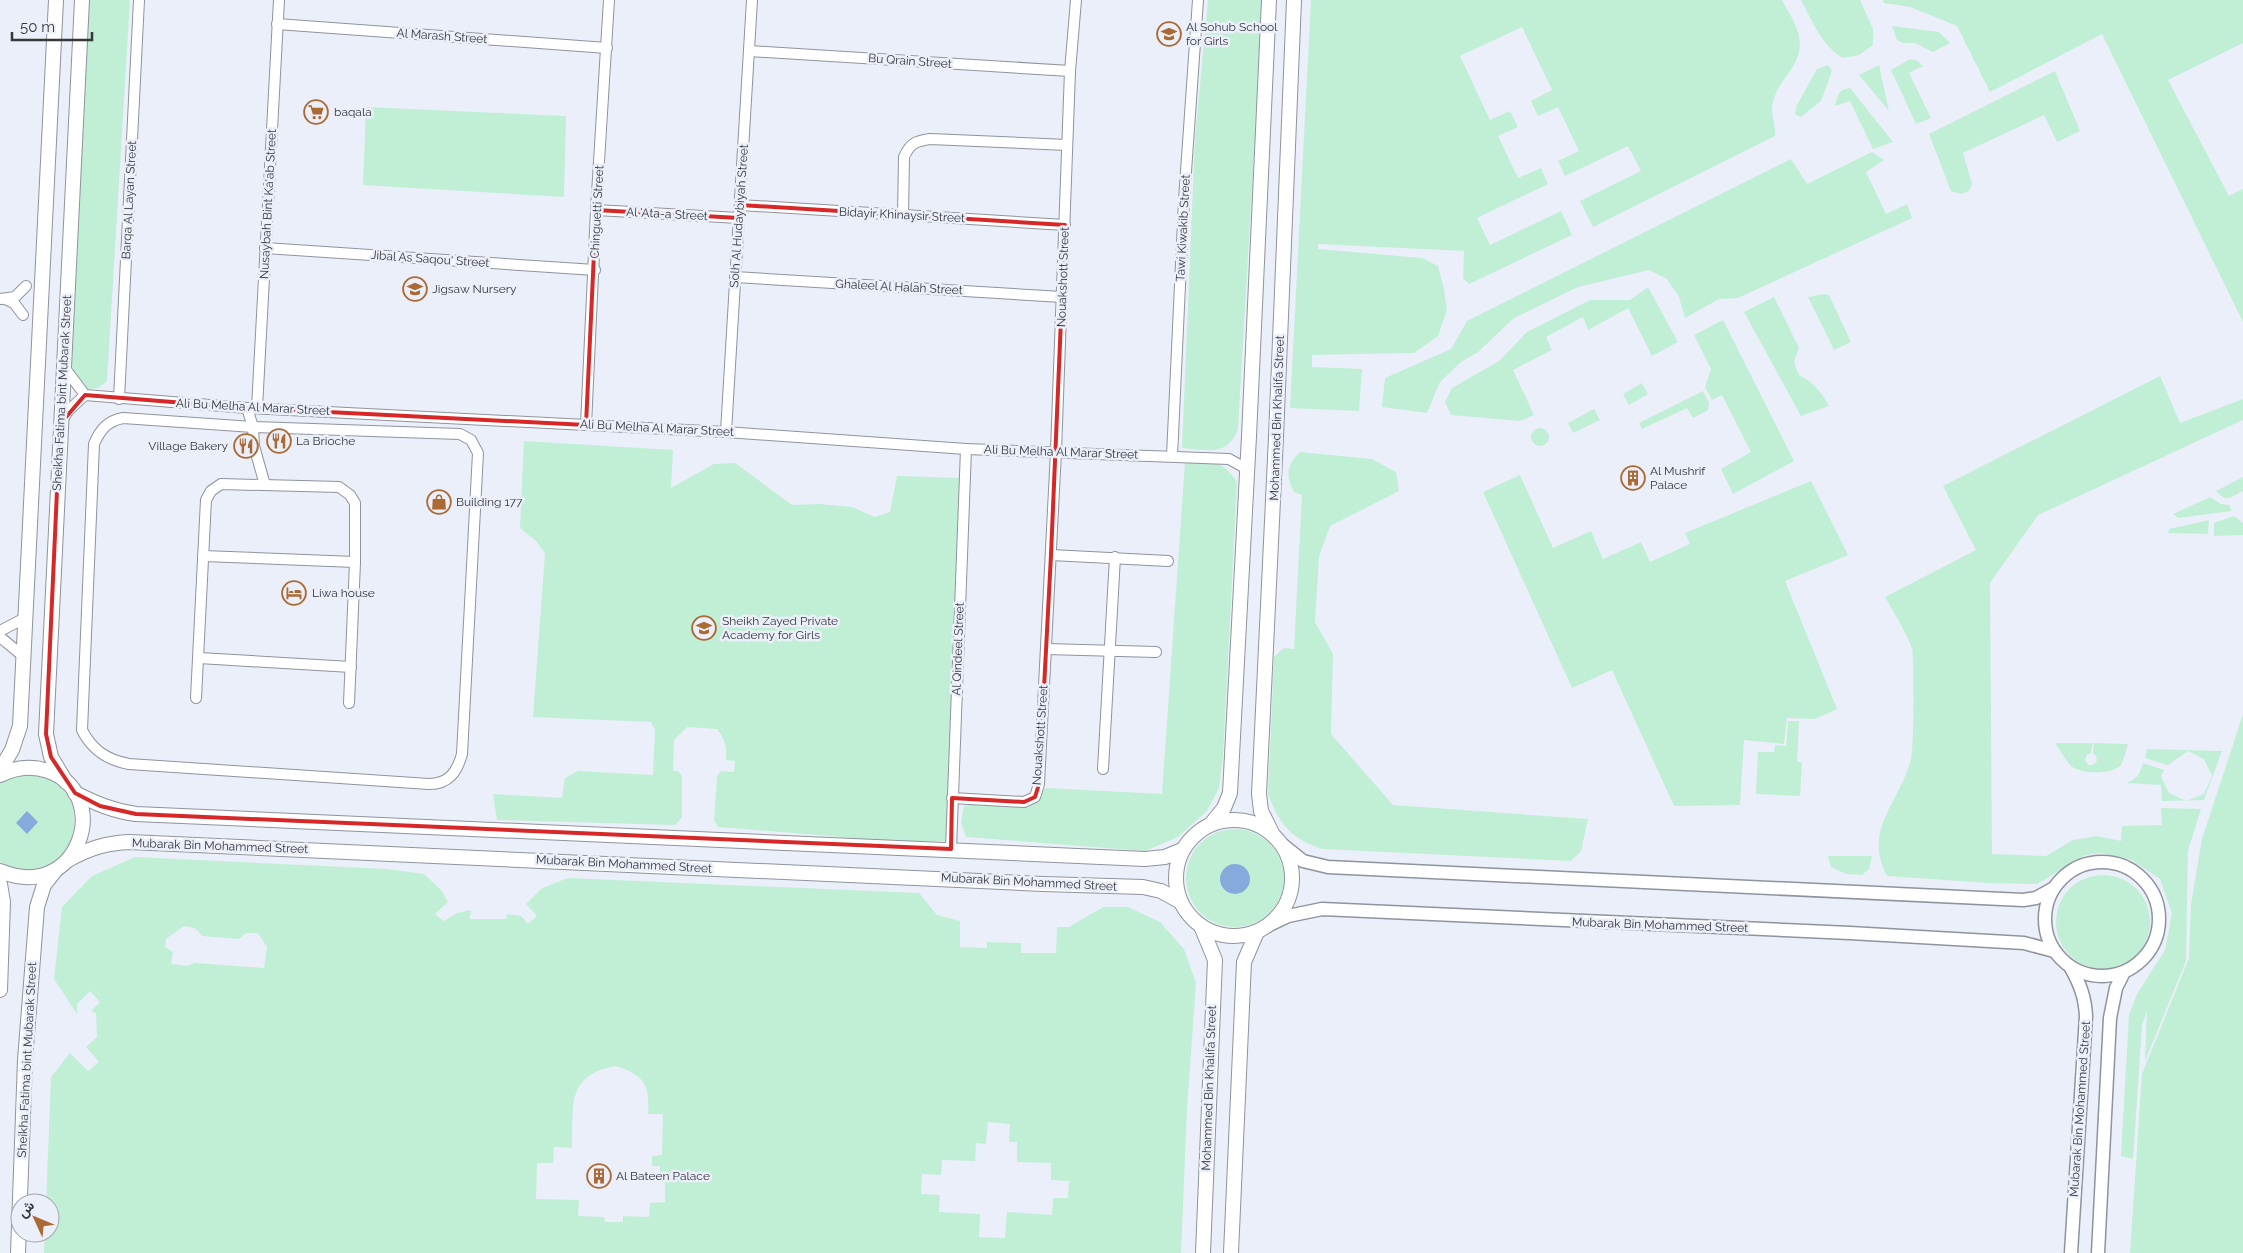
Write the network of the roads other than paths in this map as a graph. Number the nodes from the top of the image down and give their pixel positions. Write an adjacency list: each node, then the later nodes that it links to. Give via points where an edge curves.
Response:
1 (56, 0): 48 (main road, Sheikha Fatima bint Mubarak Street)
2 (82, 0): 28 (main road, Sheikha Fatima bint Mubarak Street)
3 (140, 0): 30 (street, Barqa Al Layan Street)
4 (279, 0): 11 (street, Nusaybah Bint Ka'ab Street)
5 (609, 0): 12 (street, Chinguetti Street)
6 (752, 0): 13 (street, Solh Al Hudaybiyah Street)
7 (1076, 0): 14 (street, Nouakshott Street)
8 (1198, 0): 39 (street, Tawi Kiwakib Street, via 1184,200)
9 (1269, 0): 37 (main road)
10 (1294, 0): 66 (main road, Mohammed Bin Khalifa Street, via 1259,794 1261,811)
11 (277, 24): 12 (street, Al Marash Street); 21 (street, Nusaybah Bint Ka'ab Street)
12 (607, 48): 17 (street, Chinguetti Street)
13 (749, 51): 14 (street, Bu Qrain Street); 16 (street, Solh Al Hudaybiyah Street)
14 (1070, 71): 15 (street, Nouakshott Street)
15 (1068, 145): 18 (street, via 916,141 904,157); 20 (street, Nouakshott Street)
16 (740, 205): 18 (street, Bidayir Khinaysir Street); 19 (street, Solh Al Hudaybiyah Street)
17 (596, 210): 19 (street, Al 'Ata-a Street); 22 (street, Chinguetti Street)
18 (903, 215): 20 (street, Bidayir Khinaysir Street)
19 (739, 218): 23 (street, Solh Al Hudaybiyah Street)
20 (1065, 224): 25 (street, Nouakshott Street)
21 (265, 248): 22 (street, Jibal As Saqou' Street); 31 (street, Nusaybah Bint Ka'ab Street)
22 (595, 270): 33 (street, Chinguetti Street)
23 (735, 277): 25 (street, Ghaleel Al Halah Street); 35 (street, Solh Al Hudaybiyah Street)
24 (26, 286): 26 (street, via 15,297)
25 (1062, 297): 38 (street, Nouakshott Street)
26 (2, 299): 27 (street, via 18,306)
27 (23, 314)
28 (63, 366): 29 (street); 32 (main road, Sheikha Fatima bint Mubarak Street)
29 (85, 395): 30 (street, Ali Bu Melha Al Marar Street); 32 (street)
30 (119, 399): 31 (street, Ali Bu Melha Al Marar Street)
31 (252, 408): 33 (street, Ali Bu Melha Al Marar Street); 34 (street)
32 (60, 424): 62 (main road, Sheikha Fatima bint Mubarak Street, via 46,734 51,757)
33 (586, 425): 35 (street, Ali Bu Melha Al Marar Street)
34 (253, 427): 34 (street, via 123,418 115,419 99,432 94,444 82,730 105,756 129,764 440,784 454,774 462,754 478,453 475,444 460,434); 42 (street, via 254,446)
35 (726, 432): 36 (street, Ali Bu Melha Al Marar Street)
36 (966, 449): 38 (street, Ali Bu Melha Al Marar Street); 64 (street, Al Qindeel Street)
37 (1248, 450): 40 (street, Ali Bu Melha Al Marar Street); 41 (main road)
38 (1056, 451): 39 (street, Ali Bu Melha Al Marar Street); 43 (street, Nouakshott Street)
39 (1172, 456): 40 (street, Ali Bu Melha Al Marar Street)
40 (1229, 459): 41 (street, Ali Bu Melha Al Marar Street)
41 (1247, 469): 65 (main road, via 1230,793 1224,808)
42 (265, 485): 44 (street, via 221,484 211,491 206,500); 47 (street, via 340,487 350,495 355,504)
43 (1051, 555): 45 (street); 51 (street, Nouakshott Street)
44 (203, 556): 47 (street); 55 (street)
45 (1115, 557): 46 (street); 52 (street)
46 (1168, 561)
47 (355, 562): 56 (street)
48 (25, 618): 49 (street); 54 (main road, Sheikha Fatima bint Mubarak Street)
49 (0, 631)
50 (0, 637): 54 (street)
51 (1046, 649): 52 (street); 64 (street, Nouakshott Street, via 1039,784 1035,797 1024,802)
52 (1109, 651): 53 (street); 59 (street)
53 (1156, 652)
54 (23, 656): 60 (main road, Sheikha Fatima bint Mubarak Street, via 20,726 12,750)
55 (199, 658): 56 (street); 57 (street)
56 (351, 667): 58 (street)
57 (196, 698)
58 (349, 703)
59 (1103, 769)
60 (0, 770)
61 (0, 775): 62 (main road, via 24,767 39,768)
62 (66, 782): 63 (main road)
63 (75, 793): 68 (main road, via 100,806 136,814); 70 (main road, via 82,810 83,828 78,845)
64 (952, 798): 68 (street, Al Qindeel Street)
65 (1210, 824): 66 (main road, via 1242,820 1258,824); 69 (main road)
66 (1272, 833): 67 (main road)
67 (1283, 845): 74 (street, via 1303,861 1328,867 2023,900 2043,896); 77 (main road, via 1290,860 1290,893 1284,908)
68 (951, 850): 69 (main road, via 1145,859 1165,857)
69 (1182, 850): 75 (main road, via 1176,867)
70 (68, 860): 72 (main road); 75 (main road, Mubarak Bin Mohammed Street, via 92,847 130,842 1143,886 1161,891)
71 (0, 871): 72 (main road, via 27,878)
72 (55, 871): 82 (main road, Sheikha Fatima bint Mubarak Street, via 44,885 36,916 24,1060)
73 (0, 884): 81 (main road, via 3,902)
74 (2054, 888): 78 (street, via 2047,903 2045,919 2047,936); 80 (street, via 2067,874 2085,864 2104,862 2123,866 2140,875 2152,890 2159,908 2159,928 2153,946 2141,962)
75 (1180, 902): 76 (main road)
76 (1201, 926): 77 (main road, via 1219,934 1238,936); 83 (main road, Mohammed Bin Khalifa Street, via 1215,960)
77 (1262, 929): 78 (street, Mubarak Bin Mohammed Street, via 1288,916 1322,909 1879,934 2024,943); 84 (main road, via 1244,962)
78 (2054, 951): 79 (street)
79 (2071, 968): 80 (street, via 2088,975 2106,977); 85 (street, Mubarak Bin Mohammed Street, via 2085,999 2086,1016)
80 (2124, 972): 86 (street, Mubarak Bin Mohammed Street, via 2116,988 2110,1018)
81 (0, 990)
82 (18, 1253)
83 (1203, 1253)
84 (1231, 1253)
85 (2071, 1253)
86 (2098, 1253)

